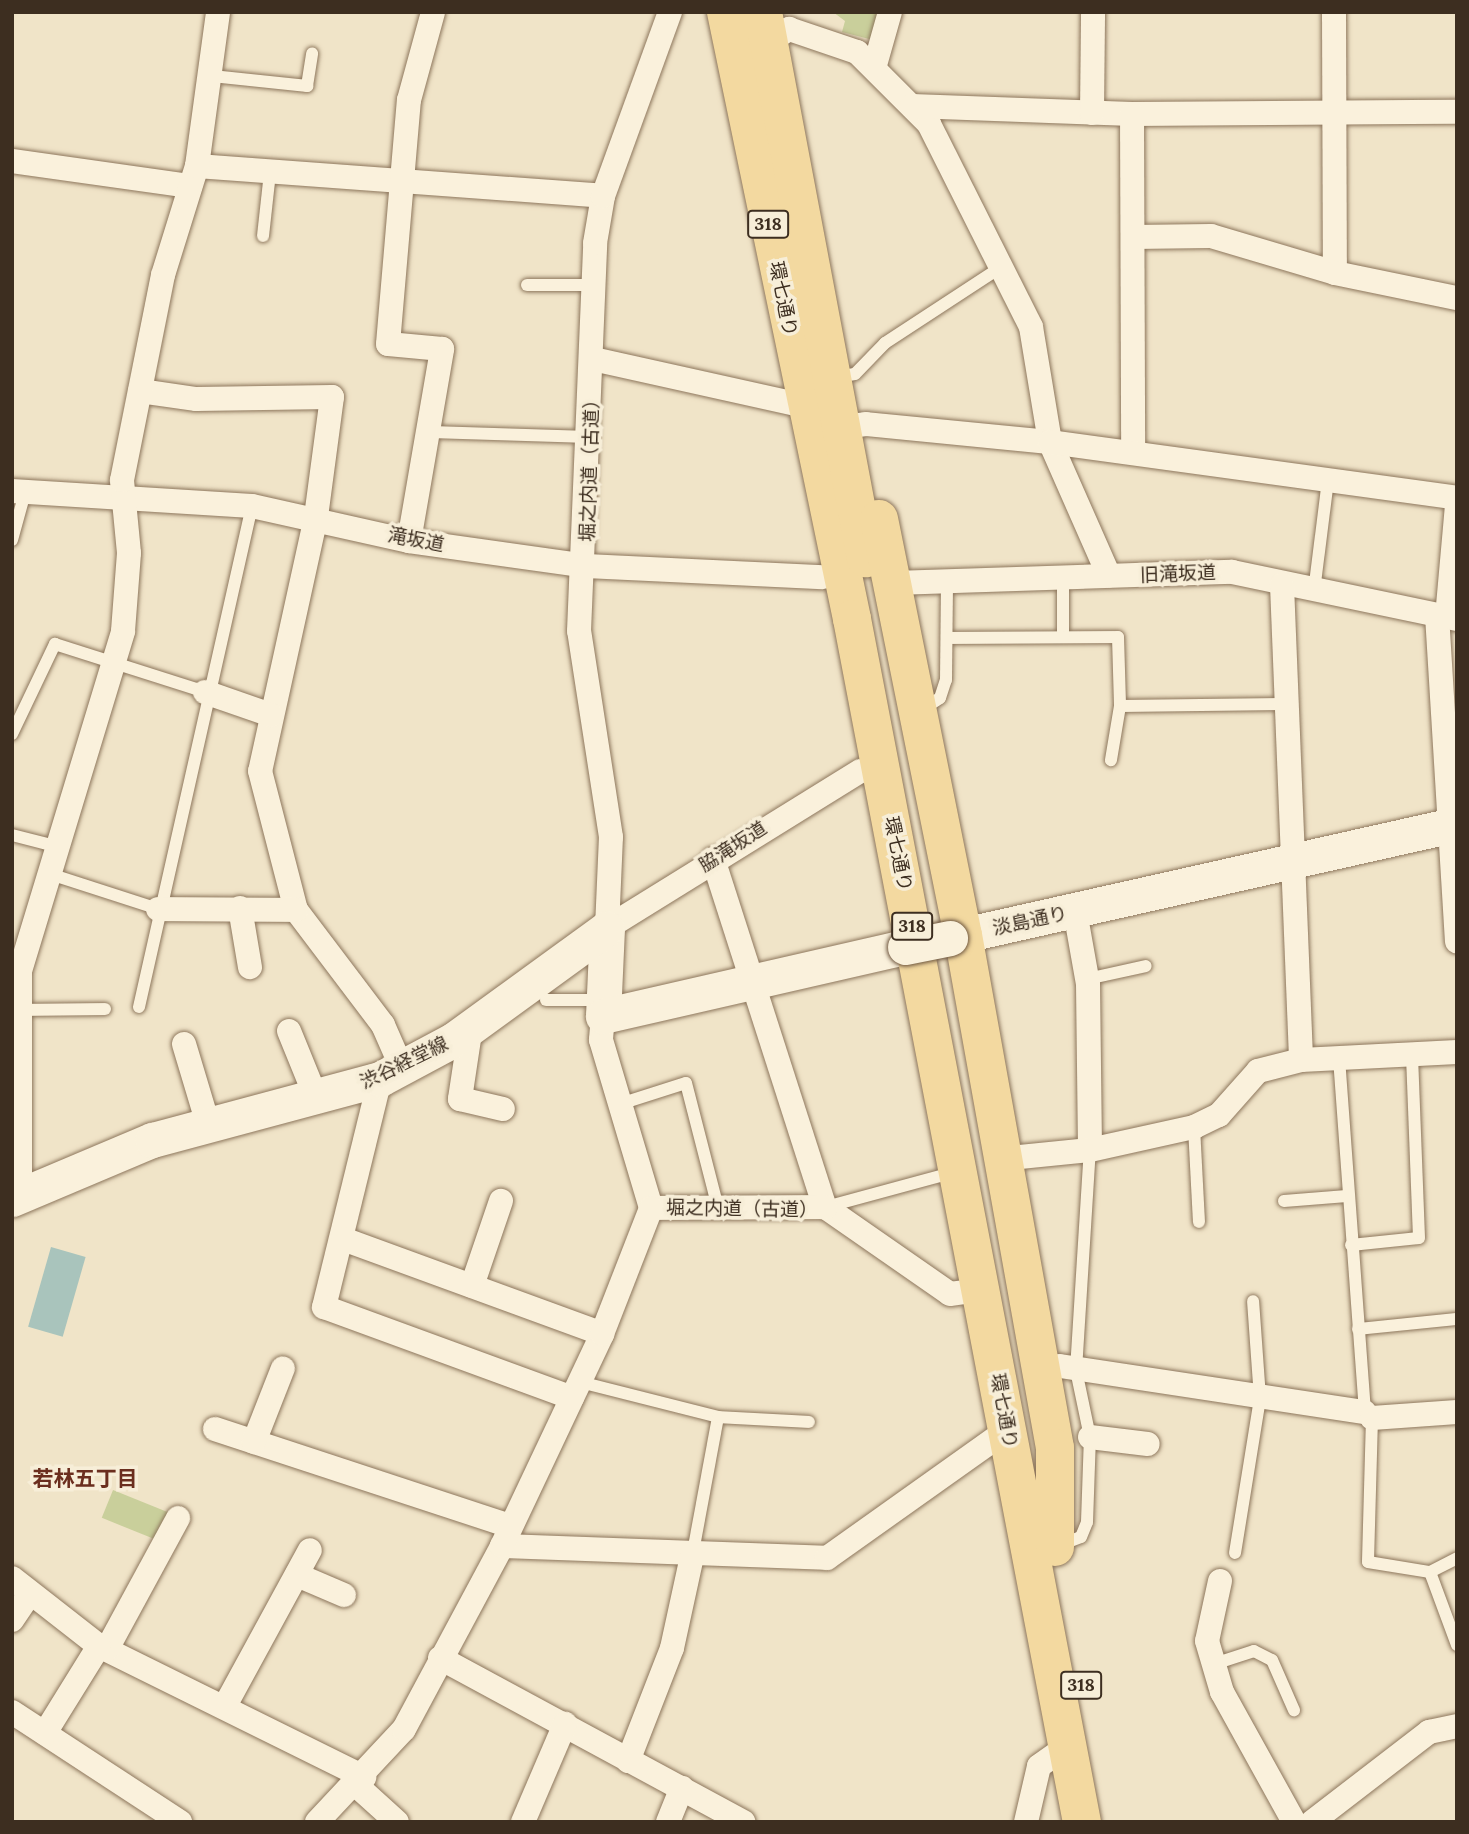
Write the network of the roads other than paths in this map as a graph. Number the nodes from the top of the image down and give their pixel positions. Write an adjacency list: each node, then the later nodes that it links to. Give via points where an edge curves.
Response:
1 (218, 12): 11 (street)
2 (433, 12): 20 (street, via 409,100)
3 (670, 12): 21 (street, 堀之内道（古道）)
4 (726, 12): 32 (main road, 環七通り / 318)
5 (890, 12): 10 (street)
6 (1093, 12): 14 (street)
7 (1334, 12): 15 (street)
8 (765, 27): 10 (street, via 789,29 857,52); 30 (main road, 環七通り / 318)
9 (312, 53): 11 (lane, via 307,86)
10 (875, 65): 12 (street)
11 (212, 76): 19 (street)
12 (912, 106): 14 (street); 24 (street, via 929,124)
13 (1457, 111): 15 (street)
14 (1092, 113): 16 (street)
15 (1334, 113): 16 (street); 25 (street)
16 (1132, 114): 23 (street)
17 (12, 161): 19 (street)
18 (270, 173): 19 (street); 20 (street); 22 (lane)
19 (194, 176): 31 (street, via 163,275)
20 (403, 181): 21 (street); 33 (street, via 388,344 442,349)
21 (603, 196): 27 (street, 堀之内道（古道）)
22 (263, 236)
23 (1133, 237): 25 (street, via 1211,236); 36 (street)
24 (1004, 265): 30 (lane, via 885,343 856,374); 35 (street, via 1031,327)
25 (1335, 273): 28 (street)
26 (527, 285): 27 (lane)
27 (594, 285): 29 (street, 堀之内道（古道）)
28 (1457, 298)
29 (593, 359): 32 (street); 34 (street, 堀之内道（古道）)
30 (832, 378): 32 (main road, 環七通り / 318)
31 (140, 391): 39 (street); 43 (street, via 196,399 332,397)
32 (819, 423): 35 (street); 49 (main road, via 808,479); 51 (main road, via 871,488); 136 (main road, 環七通り / 318); 145 (main road, 環七通り / 318)
33 (429, 432): 34 (lane); 45 (street)
34 (592, 437): 46 (street, 堀之内道（古道）)
35 (1051, 442): 36 (street); 47 (street)
36 (1133, 452): 37 (street)
37 (1328, 480): 40 (street); 53 (lane)
38 (18, 494): 39 (street, 滝坂道); 44 (lane)
39 (122, 498): 42 (street, 滝坂道); 57 (street, via 129,553 123,631)
40 (1457, 498)
41 (1457, 505): 54 (street)
42 (252, 506): 43 (street, 滝坂道); 58 (lane)
43 (316, 517): 45 (street, 滝坂道); 62 (street)
44 (12, 540)
45 (408, 541): 46 (street, 滝坂道)
46 (586, 566): 49 (street, 滝坂道); 76 (street, 堀之内道（古道）, via 579,631 611,837)
47 (1109, 576): 48 (street, 旧滝坂道); 52 (street, 旧滝坂道, via 1232,572)
48 (1063, 577): 50 (street, 旧滝坂道); 55 (lane)
49 (823, 578): 65 (main road)
50 (947, 581): 51 (street, 旧滝坂道); 56 (lane)
51 (894, 583): 61 (main road)
52 (1282, 585): 53 (street, 旧滝坂道); 59 (street)
53 (1314, 591): 54 (street, 旧滝坂道)
54 (1447, 617): 66 (street)
55 (1063, 637): 56 (lane); 60 (lane, via 1118,637)
56 (947, 638): 61 (lane, via 940,698)
57 (113, 662): 58 (lane); 63 (lane, via 55,644); 68 (street)
58 (205, 692): 62 (street); 73 (lane)
59 (1282, 705): 60 (lane); 70 (street)
60 (1120, 706): 64 (lane)
61 (919, 709): 77 (main road)
62 (271, 715): 74 (street, via 260,771)
63 (12, 734)
64 (1111, 760)
65 (860, 771): 69 (street, 脇滝坂道); 79 (main road)
66 (1454, 825): 70 (main road, 淡島通り); 78 (street)
67 (12, 835): 68 (lane)
68 (60, 848): 71 (street)
69 (713, 859): 76 (street, 脇滝坂道); 83 (street)
70 (1291, 861): 75 (main road, 淡島通り); 95 (street)
71 (53, 875): 73 (lane); 88 (street, via 20,971)
72 (240, 908): 73 (street); 74 (street); 81 (street)
73 (158, 909): 85 (lane)
74 (296, 910): 96 (street, via 383,1026)
75 (1075, 911): 77 (main road, 淡島通り); 82 (street)
76 (607, 928): 86 (main road); 89 (main road, 渋谷経堂線)
77 (957, 937): 79 (main road, 淡島通り, bridge); 103 (main road)
78 (1457, 941)
79 (900, 948): 83 (main road, 淡島通り); 104 (main road)
80 (1146, 966): 82 (lane)
81 (250, 967)
82 (1087, 979): 102 (street)
83 (754, 983): 86 (main road, 淡島通り); 109 (street)
84 (546, 1000): 86 (lane)
85 (139, 1007)
86 (603, 1008): 98 (street, 堀之内道（古道）, via 601,1040)
87 (106, 1009): 88 (lane)
88 (20, 1010): 106 (street)
89 (471, 1026): 96 (main road, 渋谷経堂線); 99 (street, via 460,1099)
90 (289, 1031): 97 (street)
91 (184, 1044): 100 (street)
92 (1457, 1052): 93 (street)
93 (1412, 1053): 94 (street); 114 (lane, via 1419,1238)
94 (1339, 1058): 95 (street); 105 (lane)
95 (1301, 1060): 101 (street, via 1258,1070 1219,1115)
96 (391, 1073): 97 (main road, 渋谷経堂線); 113 (street)
97 (317, 1100): 100 (main road, 渋谷経堂線)
98 (620, 1104): 110 (street, 堀之内道（古道）); 111 (lane, via 686,1083)
99 (503, 1109)
100 (208, 1124): 106 (main road, 渋谷経堂線)
101 (1194, 1128): 102 (street); 112 (lane)
102 (1090, 1150): 103 (street); 122 (lane)
103 (1000, 1158): 122 (main road)
104 (940, 1176): 109 (lane); 116 (main road)
105 (1348, 1196): 107 (lane); 114 (lane)
106 (16, 1197)
107 (1284, 1200)
108 (501, 1201): 115 (street)
109 (825, 1207): 111 (street, 堀之内道（古道）); 116 (street, 堀之内道（古道）, via 950,1294)
110 (651, 1208): 111 (street, 堀之内道（古道）); 120 (street)
111 (718, 1208)
112 (1199, 1222)
113 (343, 1239): 115 (street); 123 (street, via 324,1307)
114 (1351, 1245): 119 (lane)
115 (472, 1286): 120 (street)
116 (964, 1292): 131 (main road)
117 (1253, 1301): 124 (lane)
118 (1457, 1319): 119 (lane)
119 (1358, 1329): 126 (lane)
120 (601, 1334): 123 (street)
121 (283, 1368): 132 (street)
122 (1058, 1370): 124 (street); 130 (lane); 136 (main road)
123 (576, 1390): 127 (lane); 135 (street)
124 (1260, 1398): 126 (street); 139 (lane)
125 (1457, 1412): 126 (street)
126 (1368, 1415): 141 (lane, via 1368,1562)
127 (718, 1417): 128 (lane); 138 (lane)
128 (809, 1422)
129 (215, 1429): 132 (street)
130 (1090, 1437): 133 (street); 136 (lane, via 1087,1522 1081,1537)
131 (993, 1440): 138 (street, via 827,1558); 145 (main road, via 1007,1518)
132 (254, 1442): 135 (street)
133 (1148, 1444)
134 (178, 1518): 149 (street)
135 (506, 1536): 138 (street); 150 (street)
136 (1055, 1547): 170 (main road, 環七通り / 318)
137 (310, 1550): 142 (street)
138 (693, 1552): 159 (street, via 672,1648)
139 (1235, 1553)
140 (1457, 1558): 141 (lane)
141 (1430, 1572): 148 (lane)
142 (297, 1575): 146 (street); 152 (street)
143 (1220, 1581): 151 (street, via 1207,1641)
144 (21, 1586): 147 (street); 149 (street)
145 (1037, 1587): 158 (main road, 環七通り / 318)
146 (344, 1595)
147 (12, 1620)
148 (1457, 1645)
149 (103, 1648): 152 (street); 157 (street)
150 (440, 1658): 155 (street); 160 (street, via 404,1729)
151 (1214, 1664): 153 (lane, via 1254,1651 1272,1660); 171 (street, via 1222,1692)
152 (226, 1704): 160 (street)
153 (1294, 1710)
154 (12, 1712): 157 (street)
155 (565, 1724): 159 (street); 165 (street)
156 (1456, 1728): 172 (street, via 1429,1732)
157 (45, 1733): 162 (street)
158 (1068, 1746): 168 (street, via 1039,1766); 169 (main road, 環七通り / 318)
159 (628, 1761): 161 (street)
160 (360, 1781): 163 (street); 164 (street)
161 (682, 1788): 166 (street); 167 (street)
162 (180, 1822)
163 (317, 1822)
164 (397, 1822)
165 (523, 1822)
166 (668, 1822)
167 (743, 1822)
168 (1026, 1822)
169 (1082, 1822)
170 (1107, 1822)
171 (1294, 1822)
172 (1312, 1822)

